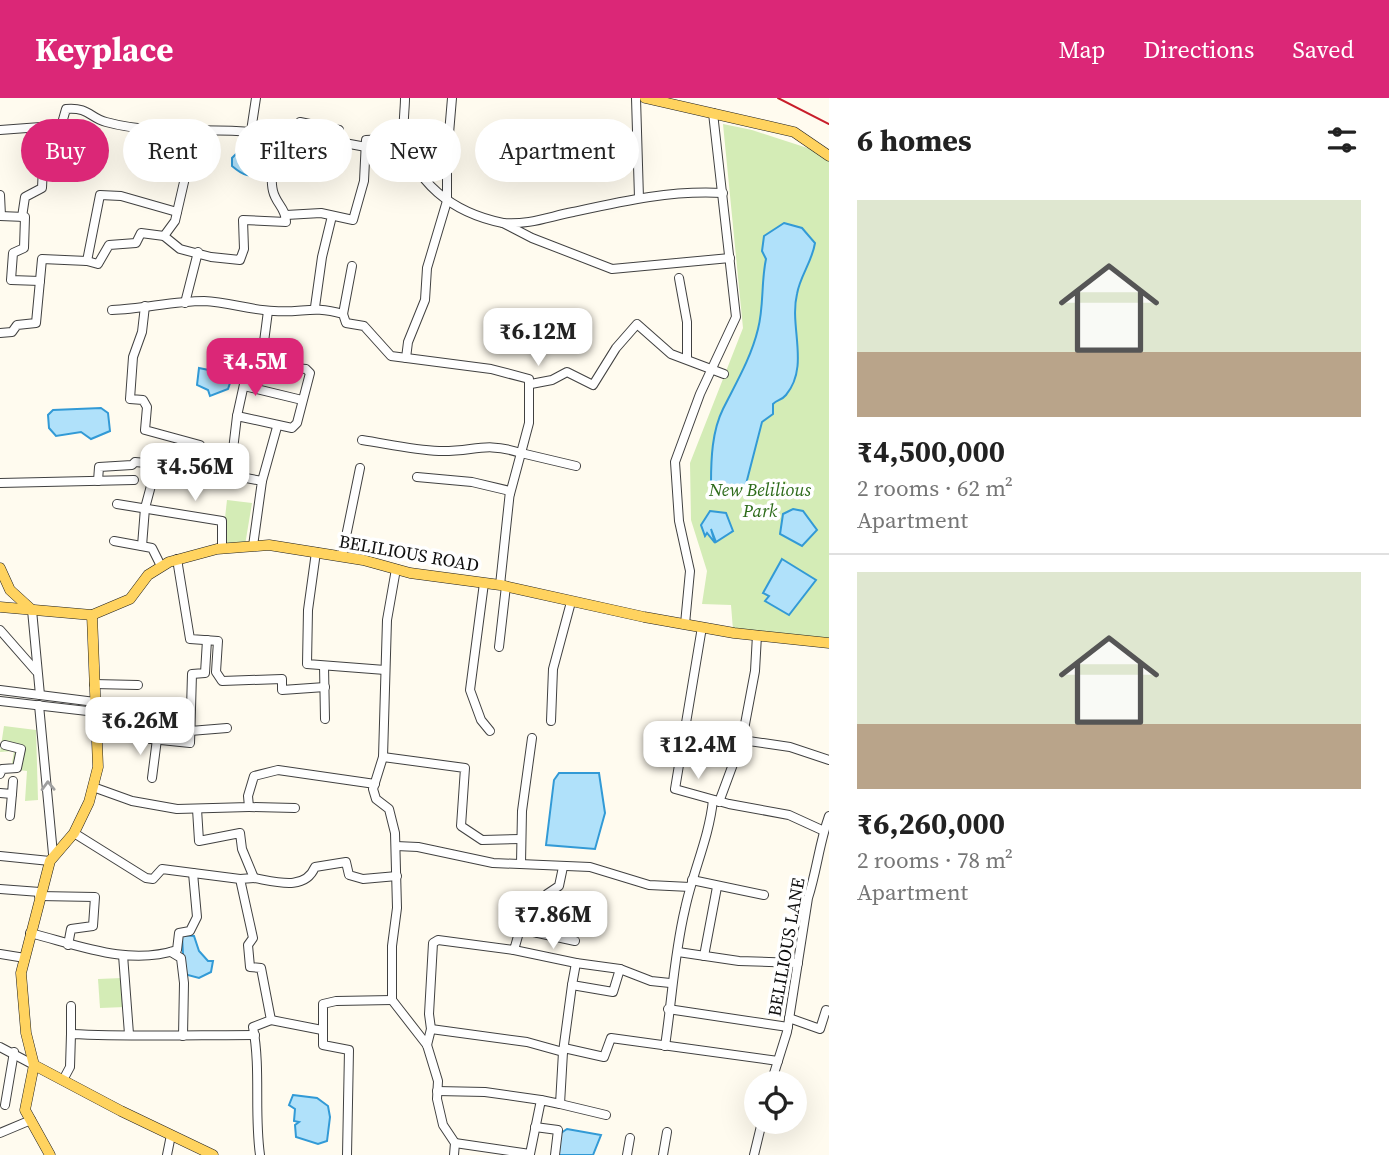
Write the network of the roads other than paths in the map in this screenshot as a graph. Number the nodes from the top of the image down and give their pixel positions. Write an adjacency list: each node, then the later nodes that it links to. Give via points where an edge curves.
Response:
1 (76, 98): 7 (street)
2 (256, 98): 10 (street)
3 (405, 98): 11 (street)
4 (452, 98): 25 (street)
5 (636, 98): 24 (street)
6 (645, 98): 8 (main road)
7 (75, 108): 9 (street, via 66,109); 12 (street)
8 (713, 113): 17 (main road, via 794,132); 22 (street)
9 (63, 119)
10 (253, 119)
11 (405, 119)
12 (123, 124)
13 (21, 129): 14 (street)
14 (0, 130)
15 (352, 144): 16 (street)
16 (366, 147): 29 (street, via 364,181 354,220)
17 (829, 156)
18 (42, 182): 30 (street, via 42,188 25,197)
19 (184, 182): 26 (street)
20 (272, 182): 27 (street)
21 (427, 182): 25 (street)
22 (723, 193): 24 (street, via 696,190); 34 (street)
23 (0, 195): 28 (street)
24 (639, 198): 31 (street, via 548,220)
25 (447, 201): 31 (street); 46 (street, via 427,268 425,300)
26 (177, 212): 32 (street); 35 (street, via 121,196 100,195)
27 (286, 215): 29 (street, via 321,212); 33 (street, via 286,222 243,220 240,260)
28 (0, 216): 30 (street)
29 (332, 216): 41 (street)
30 (22, 217): 38 (street, via 24,248 13,253 12,280)
31 (503, 223): 34 (street, via 612,269)
32 (164, 236): 33 (street, via 180,249); 35 (street, via 141,233 136,243 109,244 98,264)
33 (198, 252): 39 (street)
34 (730, 258): 49 (street, via 736,317)
35 (87, 261): 38 (street, via 42,259)
36 (352, 266): 44 (street)
37 (679, 278): 47 (street, via 687,322)
38 (40, 281): 45 (street, via 36,323)
39 (185, 303): 40 (street); 43 (street, via 218,302)
40 (145, 306): 42 (street); 60 (street, via 133,357 130,399 143,400 145,430 200,444)
41 (315, 307): 43 (street); 44 (street)
42 (112, 310)
43 (268, 311): 48 (street)
44 (343, 314): 46 (street, via 346,323 364,326 391,356)
45 (0, 332)
46 (406, 358): 51 (street, via 515,373)
47 (687, 358): 49 (street); 51 (street, via 671,354 637,324 615,348 593,385 567,372)
48 (261, 365): 52 (street, via 248,366); 53 (street, via 309,371)
49 (713, 367): 50 (street); 87 (street, via 675,462 679,521 690,571)
50 (724, 374)
51 (531, 384): 57 (street, via 529,423)
52 (244, 386): 53 (street); 54 (street)
53 (302, 400): 55 (street, via 298,422 292,428)
54 (237, 416): 55 (street); 62 (street)
55 (276, 427): 66 (street)
56 (362, 440): 57 (street, via 439,451 486,444)
57 (521, 453): 59 (street); 68 (street)
58 (157, 464): 60 (street, via 159,456); 65 (street, via 99,467); 70 (street)
59 (576, 466)
60 (193, 468): 62 (street)
61 (360, 468): 76 (street)
62 (230, 475): 66 (street)
63 (417, 477): 68 (street, via 472,482)
64 (134, 480): 65 (street)
65 (98, 481): 67 (street)
66 (262, 481): 73 (street)
67 (0, 483)
68 (510, 494): 82 (street)
69 (117, 504): 70 (street)
70 (145, 509): 72 (street); 74 (street, via 222,521)
71 (114, 541): 72 (street)
72 (142, 546): 78 (street, via 152,548)
73 (253, 546): 74 (main road, BELILIOUS ROAD); 75 (main road, BELILIOUS ROAD)
74 (222, 549): 77 (main road, BELILIOUS ROAD)
75 (316, 552): 76 (main road, BELILIOUS ROAD); 94 (street, via 307,664)
76 (342, 556): 80 (main road, BELILIOUS ROAD)
77 (177, 559): 78 (main road, BELILIOUS ROAD); 91 (street, via 190,639)
78 (161, 566): 86 (main road, BELILIOUS ROAD, via 130,599)
79 (0, 568): 85 (main road, via 10,590)
80 (396, 569): 81 (main road, BELILIOUS ROAD); 95 (street)
81 (484, 583): 82 (main road, BELILIOUS ROAD); 109 (street, via 470,690)
82 (503, 586): 83 (main road, BELILIOUS ROAD); 93 (street)
83 (571, 602): 87 (main road, BELILIOUS ROAD); 106 (street, via 553,669)
84 (0, 607): 85 (main road, BELILIOUS ROAD)
85 (32, 610): 86 (main road, BELILIOUS ROAD); 96 (street)
86 (92, 615): 97 (main road)
87 (685, 624): 88 (main road, BELILIOUS ROAD)
88 (702, 627): 90 (main road, BELILIOUS ROAD); 124 (street, via 675,789)
89 (0, 630): 96 (street)
90 (757, 635): 92 (main road, BELILIOUS ROAD); 113 (street)
91 (206, 640): 99 (street, via 218,640 216,672 222,681 282,679 282,690); 108 (street, via 205,673 192,674)
92 (829, 643)
93 (499, 647)
94 (324, 666): 95 (street); 99 (street)
95 (385, 670): 115 (street)
96 (36, 671): 101 (street)
97 (94, 684): 98 (street); 104 (main road)
98 (138, 685)
99 (325, 687): 105 (street)
100 (0, 690): 101 (street)
101 (40, 695): 104 (street)
102 (0, 701): 103 (street)
103 (39, 705): 104 (street); 135 (street, one-way to 103)
104 (96, 707): 110 (main road)
105 (325, 719)
106 (551, 721)
107 (227, 728): 108 (street)
108 (190, 731): 112 (street, via 190,743)
109 (490, 731)
110 (97, 737): 112 (street); 121 (main road)
111 (532, 738): 132 (street)
112 (157, 739): 118 (street)
113 (742, 740): 116 (street, via 790,747); 124 (street)
114 (5, 745): 117 (street, via 20,747 18,767 2,769)
115 (383, 757): 120 (street); 132 (street, via 465,768 461,826 482,840)
116 (829, 760)
117 (0, 774)
118 (152, 778)
119 (13, 781): 123 (street)
120 (374, 784): 125 (street, via 278,770 254,776); 133 (street, via 376,799 389,809)
121 (93, 786): 127 (street, via 132,801); 131 (main road)
122 (0, 793): 123 (street)
123 (12, 794): 128 (street)
124 (716, 801): 130 (street, via 789,815); 142 (street)
125 (249, 807): 126 (street); 127 (street)
126 (295, 808)
127 (197, 809): 140 (street, via 199,841 240,833)
128 (10, 816)
129 (829, 816): 130 (street, BELILIOUS LANE)
130 (826, 830): 158 (street, BELILIOUS LANE, via 817,851)
131 (74, 833): 135 (main road); 138 (street, via 146,878 153,879 160,869)
132 (521, 839): 136 (street)
133 (396, 846): 136 (street, via 493,863); 139 (street)
134 (0, 856): 135 (street)
135 (52, 858): 145 (main road)
136 (521, 863): 137 (street)
137 (563, 867): 142 (street, via 590,867 649,885); 148 (street, via 559,886 547,894)
138 (193, 873): 141 (street); 152 (street, via 197,917 190,931 179,933 177,950)
139 (397, 876): 140 (street, via 363,879 349,875 346,862 315,867 310,879 302,883); 163 (street)
140 (254, 878): 141 (street)
141 (240, 879): 167 (street, via 253,937 248,945 250,967 261,968)
142 (691, 884): 143 (street); 153 (street)
143 (718, 887): 146 (street); 156 (street)
144 (0, 888): 145 (street)
145 (40, 894): 147 (main road); 150 (street, via 95,897 93,926 72,928)
146 (764, 895)
147 (30, 933): 150 (street); 157 (main road)
148 (538, 933): 149 (street); 151 (street, via 520,929)
149 (575, 941)
150 (68, 945): 155 (street)
151 (514, 950): 159 (street); 169 (street, via 435,941)
152 (171, 952): 155 (street); 174 (street, via 181,958)
153 (678, 952): 156 (street); 161 (street)
154 (0, 954): 157 (street)
155 (124, 955): 172 (street)
156 (704, 956): 158 (street)
157 (25, 958): 181 (main road, via 21,973 26,1033)
158 (798, 962): 168 (street, BELILIOUS LANE)
159 (576, 963): 160 (street); 162 (street)
160 (620, 969): 161 (street); 162 (street, via 613,992)
161 (670, 983): 165 (street)
162 (572, 985): 178 (street)
163 (392, 1000): 170 (street, via 323,1004); 175 (street)
164 (71, 1006): 171 (street)
165 (668, 1009): 168 (street); 176 (street)
166 (829, 1012): 168 (street, via 826,1010 820,1029)
167 (271, 1020): 170 (street); 173 (street, via 253,1027)
168 (788, 1022): 180 (street, BELILIOUS LANE)
169 (431, 1029): 175 (street); 178 (street)
170 (322, 1030): 203 (street, via 323,1045 349,1050)
171 (71, 1034): 172 (street); 183 (street, via 70,1067)
172 (129, 1034): 174 (street)
173 (255, 1035): 174 (street); 202 (street)
174 (183, 1036)
175 (427, 1045): 185 (street)
176 (665, 1046): 178 (street, via 614,1037 604,1057); 180 (street)
177 (0, 1047): 179 (street)
178 (564, 1050): 187 (street)
179 (14, 1052): 181 (street); 184 (street)
180 (778, 1061): 182 (street, BELILIOUS LANE)
181 (34, 1065): 183 (main road); 190 (main road, via 25,1110)
182 (775, 1071)
183 (64, 1080): 195 (main road)
184 (4, 1088): 188 (street)
185 (437, 1091): 186 (street); 197 (street, via 443,1125)
186 (541, 1100): 187 (street); 191 (street)
187 (560, 1104): 189 (street)
188 (5, 1105)
189 (606, 1115)
190 (32, 1120): 193 (street); 199 (main road)
191 (535, 1127): 198 (street); 205 (street, via 558,1130)
192 (667, 1132): 207 (street)
193 (0, 1133)
194 (759, 1134): 208 (street)
195 (171, 1135): 200 (street); 201 (main road)
196 (630, 1139): 206 (street)
197 (455, 1143): 198 (street); 204 (street)
198 (530, 1154)
199 (50, 1155)
200 (167, 1155)
201 (213, 1155)
202 (260, 1155)
203 (347, 1155)
204 (454, 1155)
205 (555, 1155)
206 (627, 1155)
207 (663, 1155)
208 (754, 1155)

